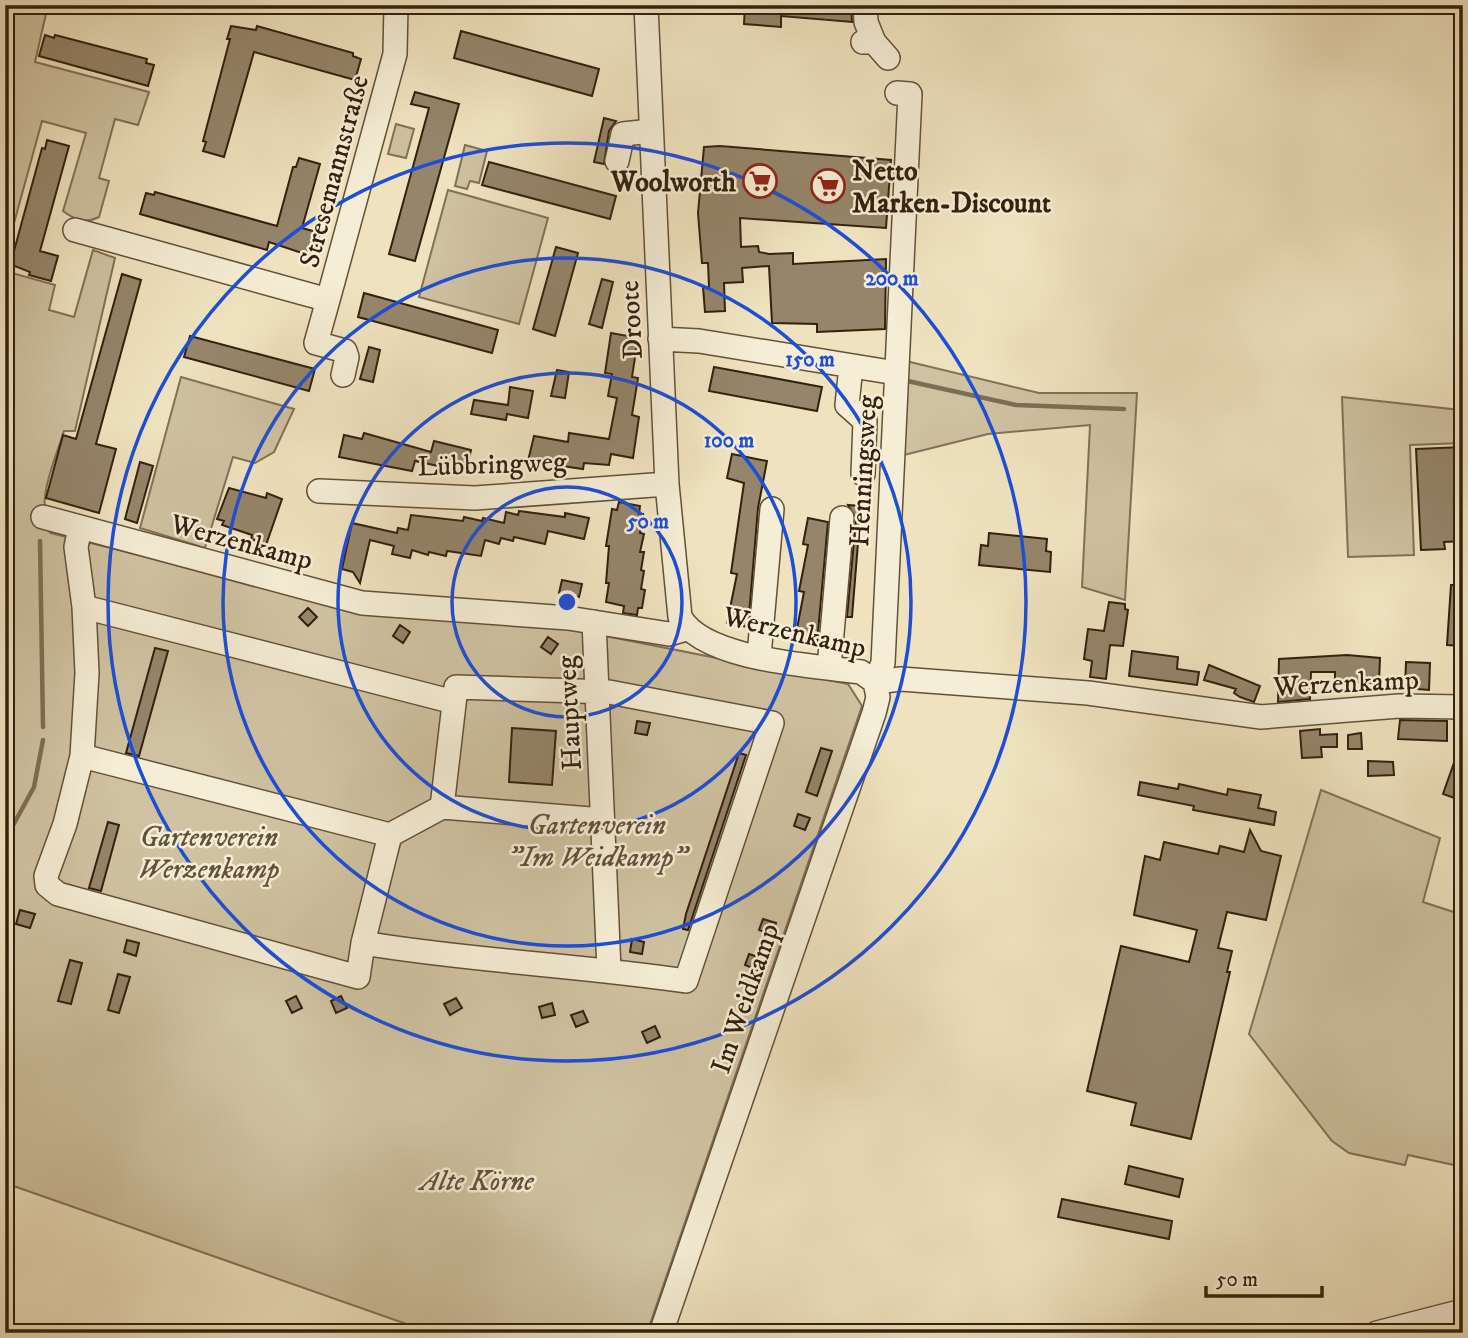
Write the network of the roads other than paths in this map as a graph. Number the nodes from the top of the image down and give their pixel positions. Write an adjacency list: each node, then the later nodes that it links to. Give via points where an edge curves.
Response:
1 (396, 5): 9 (street, Stresemannstraße, via 395,54)
2 (646, 5): 6 (street, Droote)
3 (865, 5): 4 (street)
4 (875, 47)
5 (897, 93): 12 (street, via 910,94 900,139)
6 (651, 131): 7 (street, via 623,134); 10 (street, Droote)
7 (617, 161)
8 (75, 230): 9 (street, Stresemannstraße)
9 (328, 300): 13 (street, via 316,343 345,351)
10 (660, 339): 11 (street, Henningsweg); 15 (street, Droote)
11 (851, 366): 12 (street, Henningsweg); 14 (street, via 847,405 865,422)
12 (896, 373): 26 (street, Henningsweg, via 883,663)
13 (343, 375)
14 (863, 474)
15 (667, 484): 16 (street, Lübbringweg, via 475,498); 23 (street, Droote, via 677,603)
16 (318, 491)
17 (772, 509): 24 (street)
18 (43, 517): 20 (street, Werzenkamp)
19 (842, 518): 25 (street)
20 (80, 528): 21 (street, via 76,547); 22 (street, Werzenkamp, via 362,603)
21 (84, 607): 28 (street); 30 (street, via 87,673)
22 (594, 622): 23 (street, Werzenkamp, via 669,634); 27 (street, Hauptweg)
23 (687, 629): 24 (street, Werzenkamp, via 706,642)
24 (759, 656): 25 (street, Werzenkamp)
25 (829, 668): 26 (street, Werzenkamp, via 861,672)
26 (875, 682): 29 (street, Werzenkamp, via 901,679 1088,693 1261,717 1399,706); 37 (street, Im Weidkamp, via 874,713)
27 (597, 691): 28 (street, via 456,687); 32 (street, Hauptweg); 35 (street, via 772,723 686,981)
28 (454, 702): 31 (street)
29 (1463, 707)
30 (82, 756): 33 (street); 34 (street, via 46,876 47,885 58,894 358,977)
31 (442, 807): 32 (street); 33 (street)
32 (603, 820): 35 (street, Hauptweg)
33 (390, 835): 34 (street)
34 (363, 943): 35 (street, via 440,956)
35 (609, 970)
36 (1463, 1311): 38 (street)
37 (661, 1333)
38 (1377, 1333)

